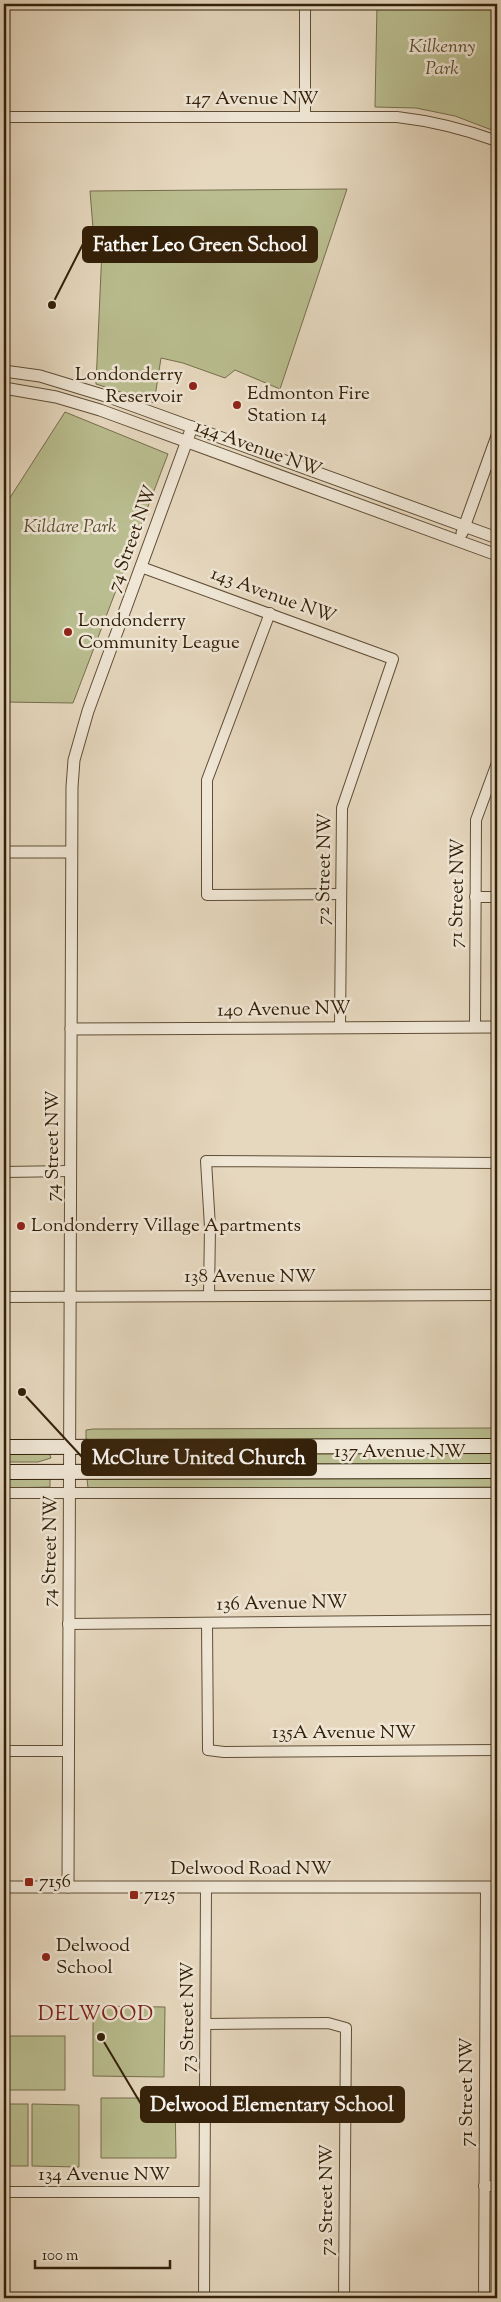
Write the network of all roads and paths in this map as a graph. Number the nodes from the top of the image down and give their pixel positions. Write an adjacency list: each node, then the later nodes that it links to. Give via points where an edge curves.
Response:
1 (305, 4): 2 (street)
2 (305, 116): 3 (street, 147 Avenue NW); 4 (street, 147 Avenue NW, via 423,120)
3 (4, 117)
4 (497, 142)
5 (4, 371): 7 (street, 144 Avenue NW, via 76,386)
6 (4, 388): 9 (street, 144 Avenue NW, via 56,397)
7 (192, 427): 9 (street, 74 Street NW); 10 (street, 144 Avenue NW)
8 (497, 436): 10 (street)
9 (187, 441): 12 (street, 144 Avenue NW); 14 (street, 74 Street NW)
10 (464, 526): 11 (street, 144 Avenue NW); 12 (street)
11 (497, 538)
12 (459, 541): 13 (street, 144 Avenue NW)
13 (497, 555)
14 (142, 567): 15 (street, 143 Avenue NW); 19 (street, 74 Street NW, via 80,735 74,760)
15 (270, 613): 16 (street, 143 Avenue NW); 20 (street, via 207,780 207,895)
16 (393, 659): 20 (street, 72 Street NW, via 342,808)
17 (497, 764): 21 (street, 71 Street NW, via 476,820)
18 (4, 852): 19 (street)
19 (71, 852): 26 (street, 74 Street NW)
20 (341, 894): 24 (street, 72 Street NW)
21 (475, 897): 22 (street); 23 (street, 71 Street NW)
22 (497, 897)
23 (475, 1026): 24 (street, 140 Avenue NW); 25 (street, 140 Avenue NW)
24 (340, 1027): 26 (street, 140 Avenue NW)
25 (497, 1027)
26 (70, 1029): 29 (street, 74 Street NW)
27 (497, 1164): 30 (street, via 206,1161 210,1227)
28 (4, 1172): 29 (street)
29 (70, 1172): 32 (street, 74 Street NW)
30 (209, 1294): 31 (street, 138 Avenue NW); 32 (street, 138 Avenue NW)
31 (497, 1295)
32 (70, 1296): 33 (street, 138 Avenue NW); 36 (street, 74 Street NW)
33 (4, 1297)
34 (497, 1446): 36 (main road, 137 Avenue NW)
35 (4, 1447): 36 (main road, 137 Avenue NW)
36 (70, 1447): 39 (street, 74 Street NW)
37 (497, 1471): 39 (main road, 137 Avenue NW)
38 (4, 1472): 39 (main road, 137 Avenue NW)
39 (70, 1472): 41 (street, 74 Street NW)
40 (4, 1493): 41 (street)
41 (69, 1493): 42 (street); 45 (street, 74 Street NW)
42 (497, 1493)
43 (497, 1620): 44 (street, 136 Avenue NW)
44 (207, 1623): 45 (street, 136 Avenue NW); 46 (street, 135A Avenue NW, via 208,1750)
45 (68, 1624): 48 (street, 74 Street NW)
46 (497, 1750)
47 (4, 1751): 48 (street)
48 (68, 1751): 50 (street, 74 Street NW)
49 (4, 1887): 50 (street, Delwood Road NW)
50 (68, 1887): 51 (street, Delwood Road NW)
51 (206, 1887): 52 (street, Delwood Road NW); 53 (street, 73 Street NW)
52 (492, 1887): 54 (street, 71 Street NW)
53 (206, 2024): 57 (street, 73 Street NW); 59 (street, 72 Street NW, via 328,2023 346,2028)
54 (484, 2186): 55 (street); 60 (street, 71 Street NW)
55 (497, 2186)
56 (4, 2192): 57 (street, 134 Avenue NW)
57 (204, 2192): 58 (street, 73 Street NW)
58 (204, 2298)
59 (344, 2298)
60 (484, 2298)

